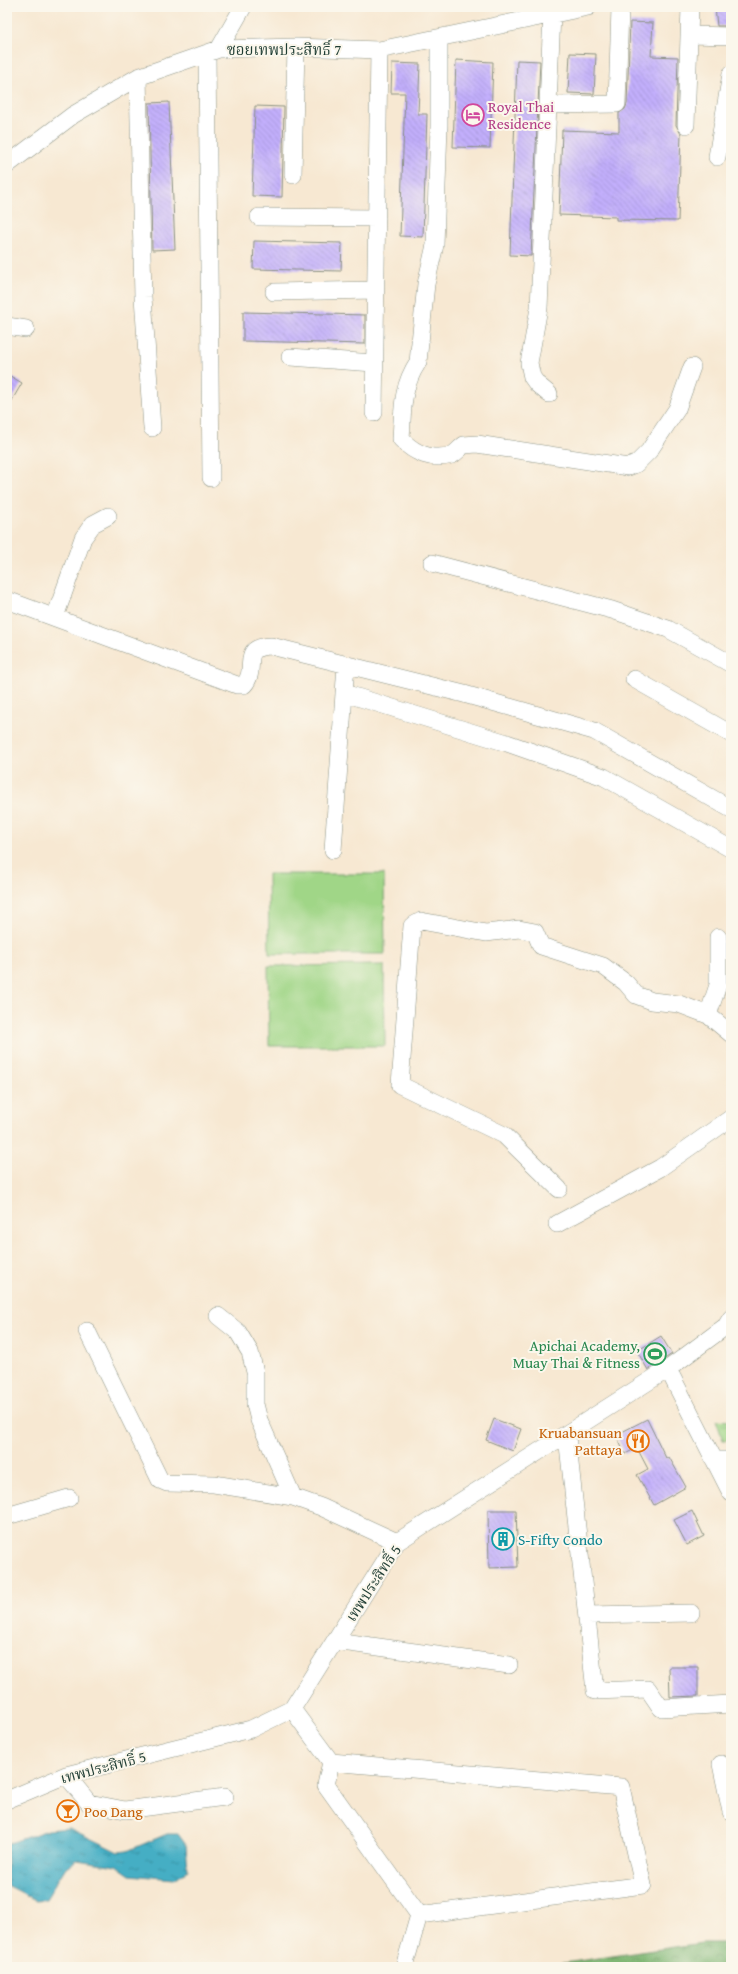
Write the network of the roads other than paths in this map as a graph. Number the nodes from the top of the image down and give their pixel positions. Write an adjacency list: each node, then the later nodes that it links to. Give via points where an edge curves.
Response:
1 (243, 7): 11 (street)
2 (588, 7): 5 (street, ซอยเทพประสิทธิ์ 7)
3 (620, 7): 14 (street, via 617,104)
4 (690, 7): 6 (street)
5 (552, 14): 8 (street, ซอยเทพประสิทธิ์ 7); 14 (street)
6 (689, 35): 7 (street); 15 (street)
7 (731, 36)
8 (439, 38): 10 (street, ซอยเทพประสิทธิ์ 7); 27 (street, via 435,246 426,284 418,362 404,389 400,439 411,450 433,457 453,455 464,444 477,444 628,467 636,464 649,451 678,409)
9 (296, 47): 10 (street, ซอยเทพประสิทธิ์ 7); 11 (street, ซอยเทพประสิทธิ์ 7); 18 (street)
10 (379, 50): 20 (street)
11 (213, 51): 13 (street, ซอยเทพประสิทธิ์ 7); 31 (street)
12 (731, 74): 16 (street)
13 (138, 77): 17 (street, ซอยเทพประสิทธิ์ 7, via 73,115); 30 (street, via 143,297)
14 (548, 105): 28 (street, via 539,308 529,363 532,377)
15 (686, 125)
16 (717, 157)
17 (7, 165)
18 (293, 175)
19 (259, 217): 20 (street)
20 (377, 218): 21 (street)
21 (375, 290): 22 (street); 26 (street)
22 (274, 292)
23 (7, 326): 24 (street)
24 (26, 329)
25 (290, 357): 26 (street)
26 (374, 363): 29 (street)
27 (692, 367)
28 (549, 394)
29 (374, 413)
30 (152, 428)
31 (211, 478)
32 (108, 516): 35 (street, via 93,524 83,538)
33 (432, 563): 36 (street, via 612,610 668,629)
34 (7, 600): 35 (street)
35 (55, 617): 37 (street, via 237,685 244,685 248,680 251,654 260,647 271,646)
36 (731, 664)
37 (346, 665): 39 (street); 41 (street, via 464,694 588,729)
38 (634, 679): 40 (street)
39 (344, 693): 42 (street, via 604,776); 43 (street)
40 (731, 734)
41 (731, 809)
42 (731, 849)
43 (333, 850)
44 (718, 938): 45 (street, via 718,986)
45 (708, 1015): 46 (street); 48 (street, via 679,1004 636,996 626,983 603,966 540,946 535,932 519,929 486,933 421,921 412,926 400,1085 504,1135)
46 (731, 1034)
47 (731, 1118): 49 (street, via 660,1168)
48 (559, 1189)
49 (557, 1224)
50 (218, 1316): 57 (street, via 238,1332 250,1352 255,1372 255,1404 259,1420)
51 (729, 1324): 53 (street, เทพประสิทธิ์ 5)
52 (87, 1331): 57 (street, via 160,1480 167,1483 214,1484)
53 (668, 1369): 54 (street, เทพประสิทธิ์ 5); 55 (street, via 682,1397)
54 (567, 1436): 60 (street, เทพประสิทธิ์ 5); 62 (street)
55 (723, 1460): 56 (street)
56 (731, 1493)
57 (293, 1497): 60 (street)
58 (69, 1498): 59 (street)
59 (7, 1516)
60 (397, 1542): 63 (street, เทพประสิทธิ์ 5)
61 (691, 1613): 62 (street)
62 (587, 1615): 65 (street, via 595,1691 648,1689 661,1708)
63 (335, 1641): 64 (street); 66 (street, เทพประสิทธิ์ 5)
64 (509, 1665)
65 (731, 1704)
66 (292, 1709): 67 (street); 69 (street, เทพประสิทธิ์ 5, via 252,1729)
67 (331, 1762): 73 (street, via 326,1785); 73 (street, via 621,1787 643,1884)
68 (721, 1764): 72 (street)
69 (66, 1775): 70 (street, via 89,1803 125,1810); 71 (street, เทพประสิทธิ์ 5)
70 (225, 1797)
71 (7, 1800)
72 (731, 1812)
73 (419, 1915): 74 (street)
74 (404, 1967)

